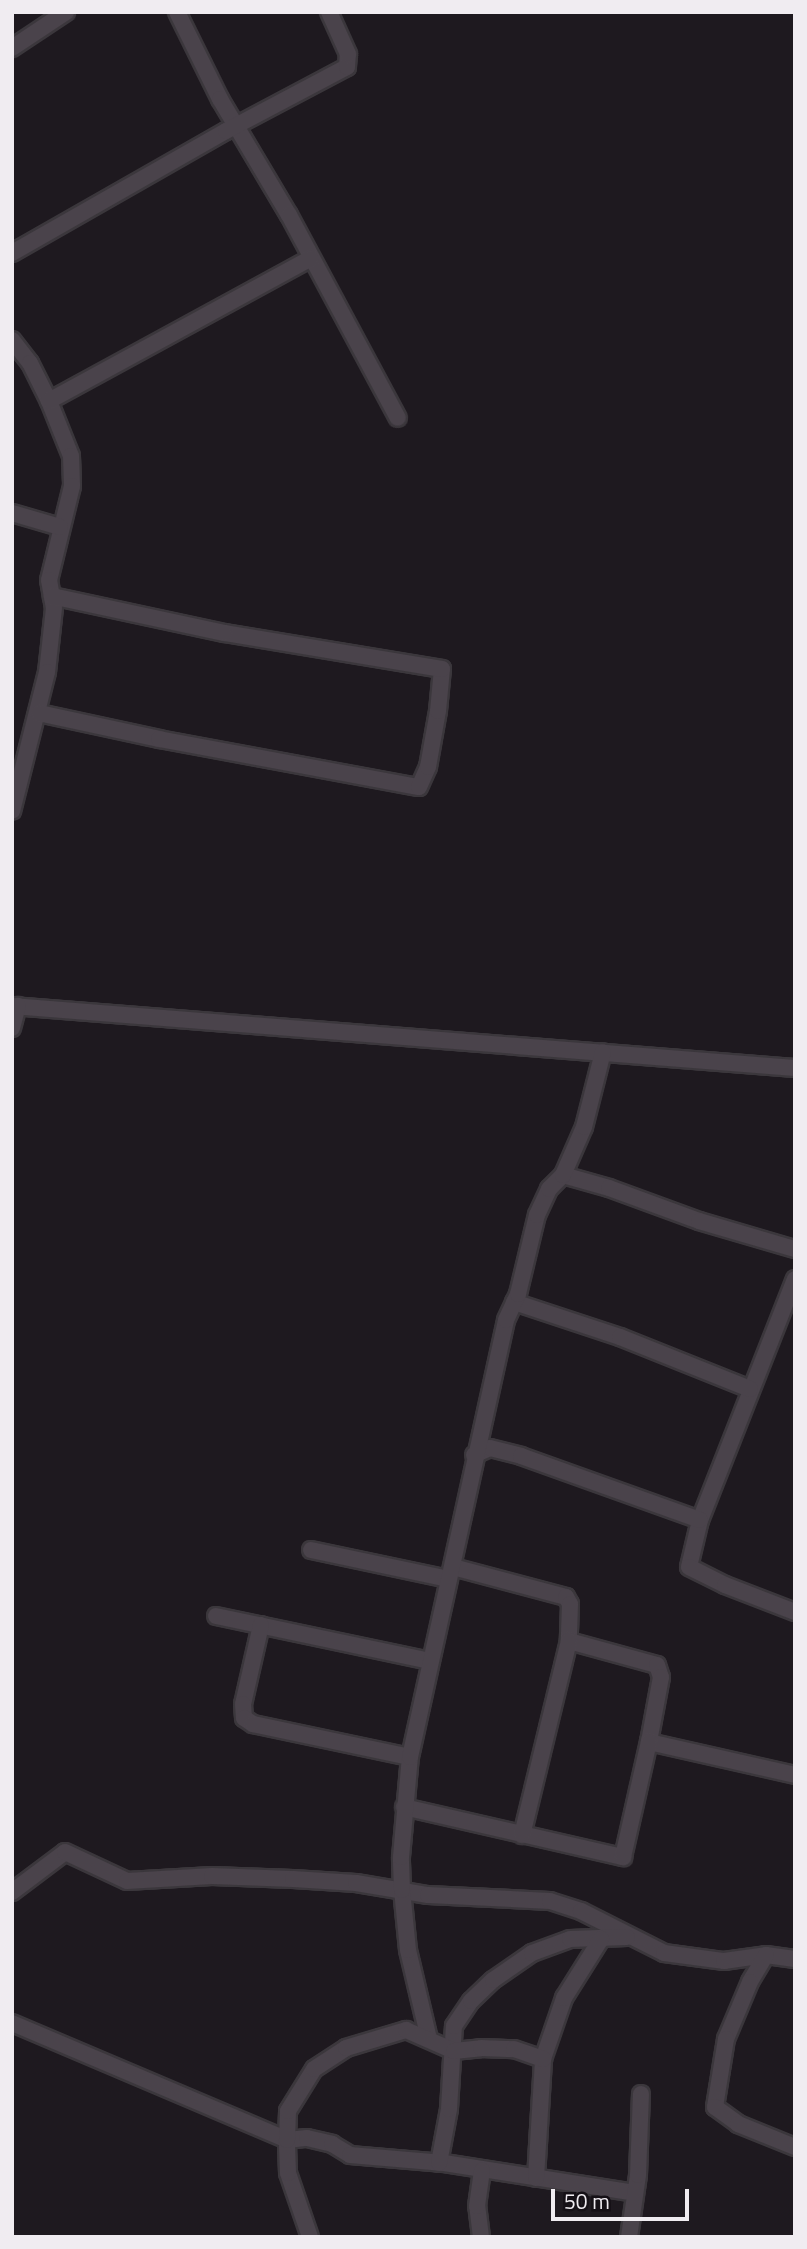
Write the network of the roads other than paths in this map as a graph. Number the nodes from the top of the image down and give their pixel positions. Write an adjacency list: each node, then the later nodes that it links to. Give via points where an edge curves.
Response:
1 (66, 12): 4 (street)
2 (177, 12): 5 (street)
3 (332, 13): 5 (street, via 348,54 347,67)
4 (12, 48)
5 (237, 125): 6 (street); 7 (street)
6 (12, 253)
7 (311, 258): 9 (street); 10 (street)
8 (16, 351): 9 (street)
9 (49, 401): 12 (street, via 71,456 72,486)
10 (398, 418)
11 (12, 513): 12 (street)
12 (60, 527): 13 (street, via 49,580)
13 (52, 596): 14 (street); 14 (street, via 224,633 442,669 438,710 428,767 419,787)
14 (39, 713): 15 (street)
15 (12, 811)
16 (15, 1006): 17 (street); 18 (street)
17 (12, 1028)
18 (603, 1052): 19 (street); 20 (street, via 584,1128)
19 (795, 1068)
20 (563, 1175): 21 (street); 23 (street, via 549,1189 537,1215)
21 (795, 1249)
22 (795, 1279): 24 (street)
23 (514, 1302): 24 (street, via 620,1337); 25 (street)
24 (750, 1389): 26 (street)
25 (474, 1455): 26 (street, via 490,1448 521,1456); 28 (street)
26 (700, 1520): 29 (street, via 690,1567)
27 (311, 1550): 28 (street)
28 (451, 1573): 32 (street, via 566,1597 570,1604); 33 (street)
29 (795, 1612)
30 (216, 1616): 31 (street)
31 (261, 1625): 33 (street); 35 (street, via 243,1704 244,1718 253,1724)
32 (569, 1641): 34 (street, via 657,1665 661,1677); 38 (street)
33 (429, 1661): 35 (street)
34 (649, 1742): 36 (street); 38 (street, via 624,1857)
35 (410, 1757): 37 (street)
36 (795, 1775)
37 (404, 1807): 38 (street); 39 (street)
38 (522, 1835)
39 (402, 1890): 40 (street, via 356,1883 212,1876 127,1881 65,1852); 41 (street, via 550,1901 581,1911); 46 (street, via 408,1951)
40 (12, 1892)
41 (630, 1937): 42 (street); 43 (street, via 664,1953 724,1961)
42 (601, 1939): 47 (street, via 570,1939 532,1954 494,1980 471,2001 454,2026); 48 (street, via 564,1998)
43 (766, 1955): 44 (street); 51 (street, via 726,2039 715,2107 738,2124)
44 (795, 1959)
45 (12, 2023): 50 (street)
46 (429, 2039): 47 (street); 50 (street, via 406,2030 384,2034 346,2048 314,2068 288,2111)
47 (454, 2051): 48 (street, via 514,2049); 52 (street)
48 (543, 2059): 54 (street)
49 (641, 2094): 55 (street)
50 (287, 2140): 52 (street, via 307,2138 332,2144 350,2155); 56 (street, via 288,2173)
51 (795, 2147)
52 (439, 2163): 53 (street)
53 (482, 2170): 54 (street); 57 (street, via 477,2206)
54 (536, 2178): 55 (street)
55 (635, 2193): 58 (street)
56 (310, 2236)
57 (481, 2237)
58 (629, 2237)

